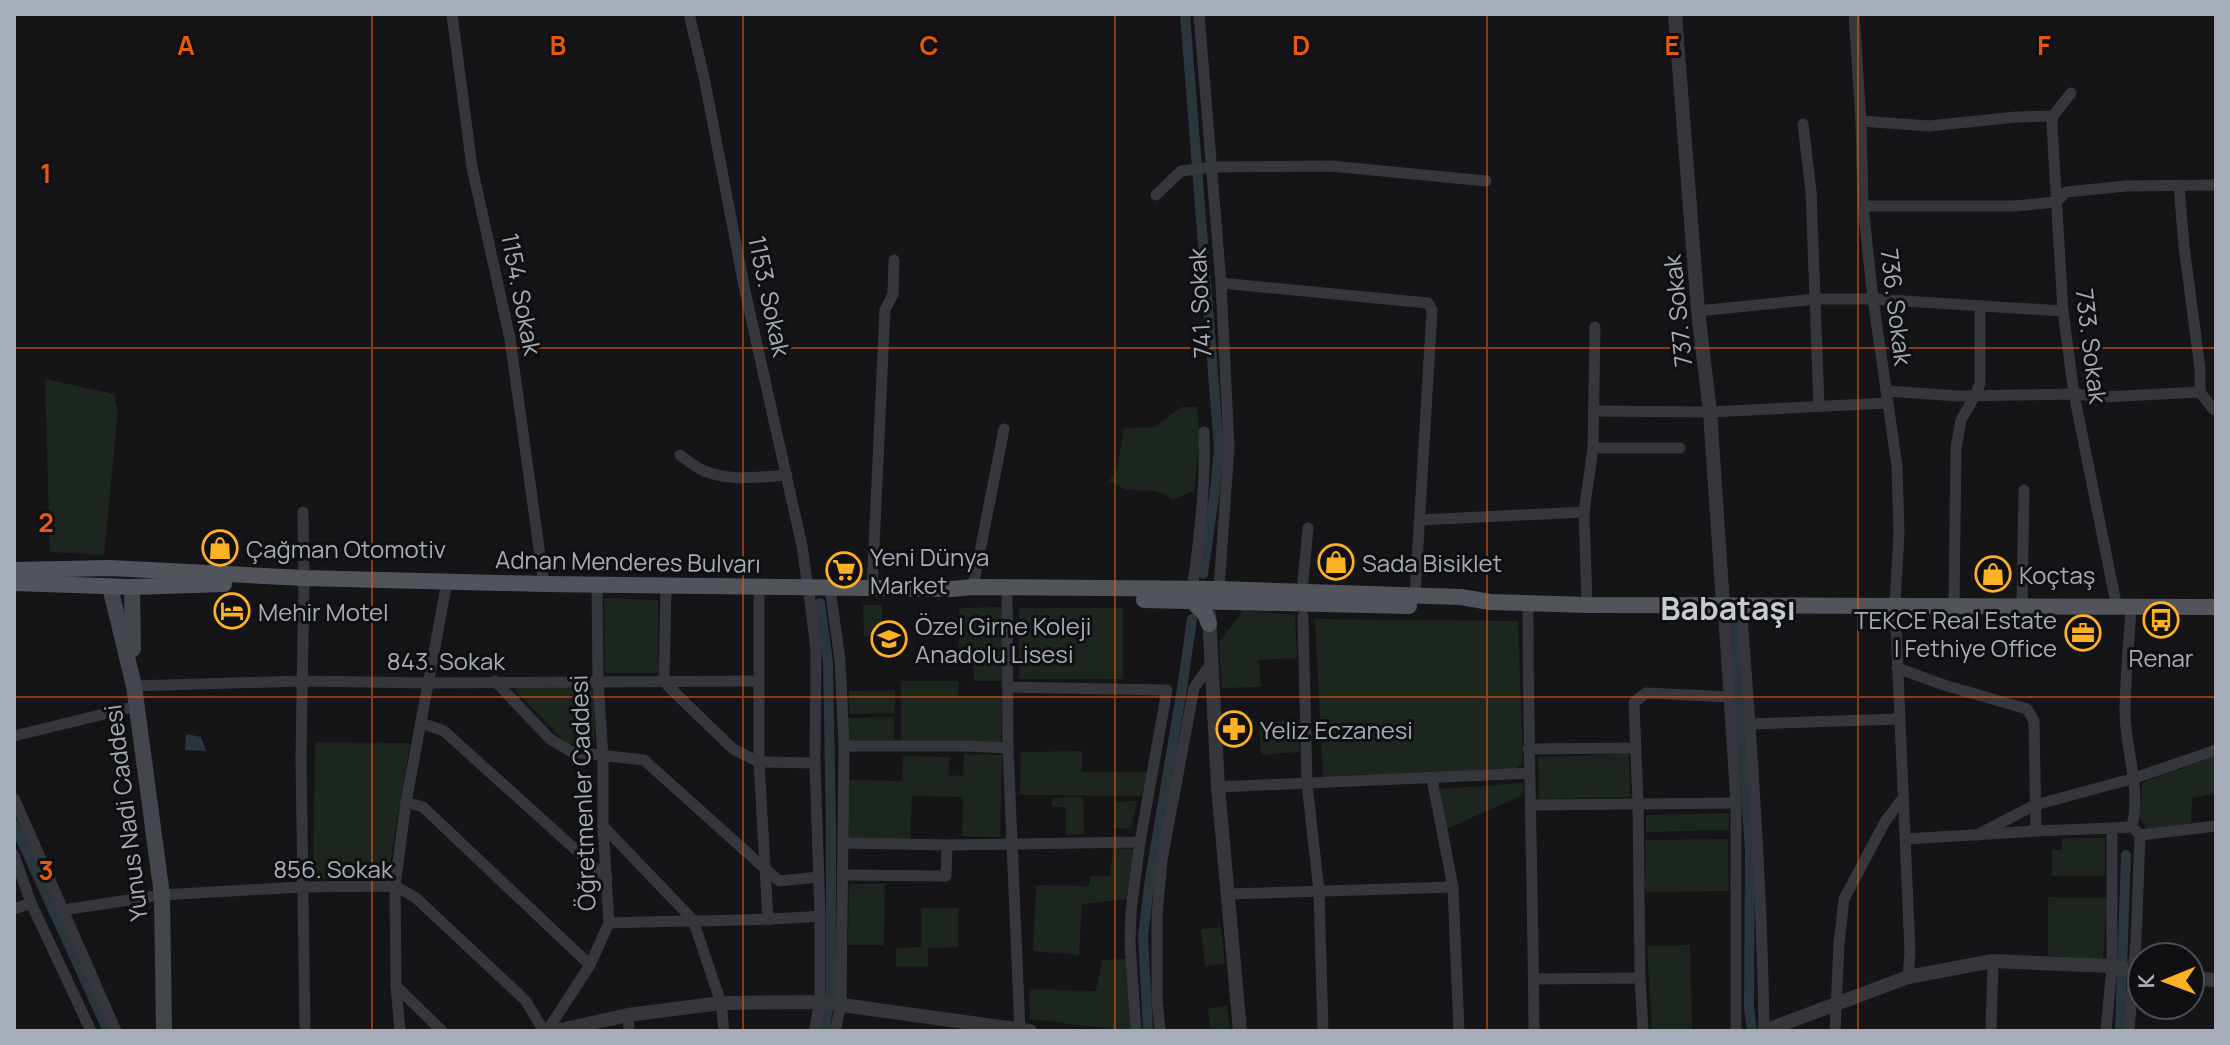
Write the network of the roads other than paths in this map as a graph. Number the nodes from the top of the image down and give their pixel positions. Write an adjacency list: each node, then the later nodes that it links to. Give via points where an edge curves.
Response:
1 (452, 14): 50 (street, 1154. Sokak, via 472,167 510,339)
2 (689, 14): 38 (street, 1153. Sokak)
3 (1199, 14): 10 (street, 741. Sokak)
4 (1675, 14): 22 (street, 737. Sokak)
5 (1854, 14): 8 (street, 736. Sokak)
6 (2071, 93): 7 (street)
7 (2053, 116): 8 (street, via 1929,126); 15 (street, 733. Sokak)
8 (1861, 121): 16 (street, 736. Sokak)
9 (1803, 124): 19 (street)
10 (1213, 167): 11 (street, via 1331,166); 14 (street, via 1181,171); 18 (street, 741. Sokak)
11 (1486, 181)
12 (2179, 185): 13 (street); 15 (street, via 2066,192); 25 (street)
13 (2216, 185)
14 (1156, 195)
15 (2056, 202): 16 (street); 23 (street, 733. Sokak)
16 (1863, 206): 20 (street, 736. Sokak)
17 (894, 260): 61 (street, via 893,294 885,310)
18 (1221, 283): 42 (street, via 1428,303 1432,310); 65 (street, 741. Sokak, via 1229,447 1222,537)
19 (1816, 299): 20 (street); 22 (street); 29 (street)
20 (1873, 299): 21 (street); 28 (street, 736. Sokak)
21 (1980, 306): 23 (street); 26 (street)
22 (1698, 311): 32 (street, 737. Sokak)
23 (2063, 311): 27 (street, 733. Sokak)
24 (1595, 327): 31 (street)
25 (2200, 392): 27 (street); 30 (street)
26 (1976, 394): 27 (street); 28 (street); 72 (street, via 1961,420 1956,448)
27 (2074, 394): 76 (street, 733. Sokak)
28 (1887, 397): 29 (street); 71 (street, 736. Sokak, via 1897,466)
29 (1819, 407): 32 (street)
30 (2216, 410)
31 (1594, 411): 32 (street); 35 (street)
32 (1710, 412): 69 (street, 737. Sokak)
33 (1004, 429): 59 (street)
34 (1204, 432): 65 (street, via 1200,533)
35 (1593, 448): 36 (street); 41 (street)
36 (1680, 448)
37 (680, 455): 38 (street, via 703,471 725,477)
38 (787, 475): 58 (street, 1153. Sokak)
39 (2024, 490): 74 (street)
40 (303, 512): 47 (street)
41 (1584, 512): 42 (street); 73 (street)
42 (1420, 520): 66 (street)
43 (1308, 528): 64 (street)
44 (110, 568): 45 (main road, Adnan Menderes Bulvarı); 46 (main road, Adnan Menderes Bulvarı); 55 (main road)
45 (132, 569): 47 (main road, Adnan Menderes Bulvarı); 56 (main road)
46 (14, 570)
47 (304, 578): 48 (main road, Adnan Menderes Bulvarı); 53 (main road, Adnan Menderes Bulvarı); 83 (street)
48 (447, 582): 50 (main road, Adnan Menderes Bulvarı); 87 (street)
49 (14, 583): 52 (main road, Adnan Menderes Bulvarı)
50 (544, 584): 51 (main road, Adnan Menderes Bulvarı)
51 (597, 585): 54 (main road, Adnan Menderes Bulvarı); 85 (street, Öğretmenler Caddesi)
52 (78, 586): 55 (main road, Adnan Menderes Bulvarı); 77 (main road)
53 (168, 586): 56 (main road, Adnan Menderes Bulvarı); 77 (main road)
54 (666, 586): 57 (main road, Adnan Menderes Bulvarı); 82 (street)
55 (110, 587): 56 (main road, Adnan Menderes Bulvarı); 77 (main road, Yunus Nadi Caddesi)
56 (132, 587): 77 (main road, Yunus Nadi Caddesi)
57 (759, 587): 58 (main road, Adnan Menderes Bulvarı); 86 (street)
58 (808, 587): 60 (main road, Adnan Menderes Bulvarı); 103 (street, 1153. Sokak, via 816,650)
59 (973, 587): 62 (main road, Adnan Menderes Bulvarı); 63 (main road, Adnan Menderes Bulvarı)
60 (830, 588): 61 (main road, Adnan Menderes Bulvarı); 96 (street)
61 (872, 589): 62 (main road, Adnan Menderes Bulvarı)
62 (951, 589): 63 (main road, Adnan Menderes Bulvarı)
63 (1007, 592): 65 (main road, Adnan Menderes Bulvarı); 89 (street)
64 (1302, 592): 65 (main road, Adnan Menderes Bulvarı); 66 (main road, Adnan Menderes Bulvarı)
65 (1207, 596): 67 (main road, Adnan Menderes Bulvarı, via 1462,607); 79 (main road); 80 (street)
66 (1415, 596): 67 (main road, Adnan Menderes Bulvarı)
67 (1490, 602): 68 (main road, Adnan Menderes Bulvarı)
68 (1528, 604): 73 (main road, Adnan Menderes Bulvarı); 99 (street)
69 (1723, 604): 70 (main road, Adnan Menderes Bulvarı); 73 (main road, Adnan Menderes Bulvarı); 90 (street)
70 (1741, 604): 71 (main road, Adnan Menderes Bulvarı); 94 (street)
71 (1895, 604): 72 (main road, Adnan Menderes Bulvarı); 81 (street, 736. Sokak)
72 (1954, 604): 74 (main road, Adnan Menderes Bulvarı)
73 (1587, 605)
74 (2022, 606): 76 (main road, Adnan Menderes Bulvarı)
75 (2216, 607): 76 (main road, Adnan Menderes Bulvarı)
76 (2124, 608): 105 (street, 733. Sokak, via 2125,716)
77 (124, 616): 88 (main road, Yunus Nadi Caddesi)
78 (1303, 616): 107 (street)
79 (1209, 624): 80 (street)
80 (1212, 662): 108 (street); 173 (street, via 1194,688 1162,860 1157,915)
81 (1897, 668): 92 (street, 736. Sokak); 115 (street, via 2027,709 2034,721)
82 (664, 680): 85 (street, 843. Sokak); 86 (street, 843. Sokak); 102 (street, via 733,749)
83 (302, 681): 87 (street, 843. Sokak); 88 (street, 843. Sokak); 133 (street)
84 (495, 681): 85 (street, 843. Sokak); 87 (street, 843. Sokak); 101 (street, via 550,739 572,752)
85 (598, 681): 101 (street, Öğretmenler Caddesi)
86 (758, 681): 102 (street)
87 (429, 683): 93 (street)
88 (134, 686): 91 (main road, Yunus Nadi Caddesi)
89 (1008, 687): 97 (street); 123 (street, via 1167,690)
90 (1730, 697): 98 (street, via 1646,693 1634,702); 112 (street)
91 (137, 706): 95 (street); 137 (main road, Yunus Nadi Caddesi)
92 (1898, 719): 94 (street); 110 (street, 736. Sokak)
93 (421, 723): 111 (street); 131 (street, via 444,731)
94 (1751, 724): 180 (street)
95 (14, 736)
96 (844, 746): 97 (street); 124 (street)
97 (1008, 748): 125 (street)
98 (1635, 748): 99 (street); 113 (street)
99 (1528, 749): 104 (street)
100 (2216, 750): 105 (street)
101 (603, 757): 116 (street, Öğretmenler Caddesi); 128 (street, via 644,760)
102 (759, 762): 103 (street); 128 (street)
103 (815, 763): 130 (street, 1153. Sokak)
104 (1529, 773): 106 (street); 114 (street)
105 (2135, 778): 115 (street); 120 (street, 733. Sokak)
106 (1432, 779): 107 (street); 134 (street)
107 (1307, 784): 108 (street); 135 (street)
108 (1218, 787): 136 (street)
109 (14, 798): 140 (street)
110 (1903, 798): 122 (street, 736. Sokak); 157 (street, via 1844,899)
111 (406, 802): 132 (street); 147 (street, via 423,807)
112 (1736, 803): 113 (street); 179 (street)
113 (1638, 804): 114 (street); 151 (street)
114 (1531, 805): 152 (street)
115 (2035, 805): 119 (street); 121 (street)
116 (603, 825): 131 (street, Öğretmenler Caddesi); 142 (street)
117 (2216, 826): 120 (street)
118 (2112, 828): 119 (street); 120 (street); 148 (street)
119 (2036, 831): 121 (street)
120 (2136, 831): 145 (street, 733. Sokak)
121 (1977, 835): 122 (street)
122 (1906, 839): 150 (street, 736. Sokak)
123 (1140, 842): 125 (street); 172 (street, via 1130,943)
124 (843, 843): 126 (street); 129 (street)
125 (1012, 843): 126 (street); 171 (street)
126 (947, 845): 129 (street, via 946,876)
127 (14, 855): 138 (street)
128 (765, 871): 130 (street, via 779,881); 143 (street)
129 (842, 875): 156 (street)
130 (819, 877): 141 (street, 1153. Sokak)
131 (607, 878): 144 (street, Öğretmenler Caddesi)
132 (395, 886): 133 (street, 856. Sokak); 153 (street); 165 (street, 856. Sokak, via 416,898 525,1000)
133 (301, 887): 137 (street, 856. Sokak); 162 (street)
134 (1453, 887): 135 (street); 176 (street)
135 (1319, 891): 136 (street); 175 (street)
136 (1228, 894): 174 (street)
137 (162, 895): 140 (street, 856. Sokak); 161 (main road, Yunus Nadi Caddesi)
138 (31, 903): 139 (street); 159 (street)
139 (14, 909)
140 (63, 910): 160 (street)
141 (820, 916): 143 (street); 154 (street, 1153. Sokak)
142 (693, 920): 143 (street); 144 (street); 155 (street)
143 (768, 920)
144 (609, 923): 147 (street, Öğretmenler Caddesi)
145 (2138, 941)
146 (1993, 961): 148 (street); 150 (street); 182 (street)
147 (590, 965): 165 (street, Öğretmenler Caddesi)
148 (2112, 966): 149 (street); 183 (street)
149 (2126, 970)
150 (1908, 977): 157 (street)
151 (1640, 978): 152 (street); 178 (street)
152 (1534, 979): 177 (street)
153 (396, 986): 163 (street); 164 (street)
154 (820, 1002): 155 (street); 156 (street); 169 (street, 1153. Sokak)
155 (721, 1003): 158 (street); 168 (street)
156 (841, 1005): 170 (street); 171 (street)
157 (1836, 1005): 180 (street); 181 (street)
158 (628, 1015): 166 (street); 167 (street)
159 (91, 1031)
160 (116, 1031)
161 (164, 1031)
162 (305, 1031)
163 (400, 1031)
164 (442, 1031)
165 (545, 1031)
166 (556, 1031)
167 (629, 1031)
168 (724, 1031)
169 (814, 1031)
170 (835, 1031)
171 (1024, 1031)
172 (1136, 1031)
173 (1160, 1031)
174 (1240, 1031)
175 (1323, 1031)
176 (1459, 1031)
177 (1534, 1031)
178 (1643, 1031)
179 (1736, 1031)
180 (1764, 1031)
181 (1835, 1031)
182 (1991, 1031)
183 (2106, 1031)

